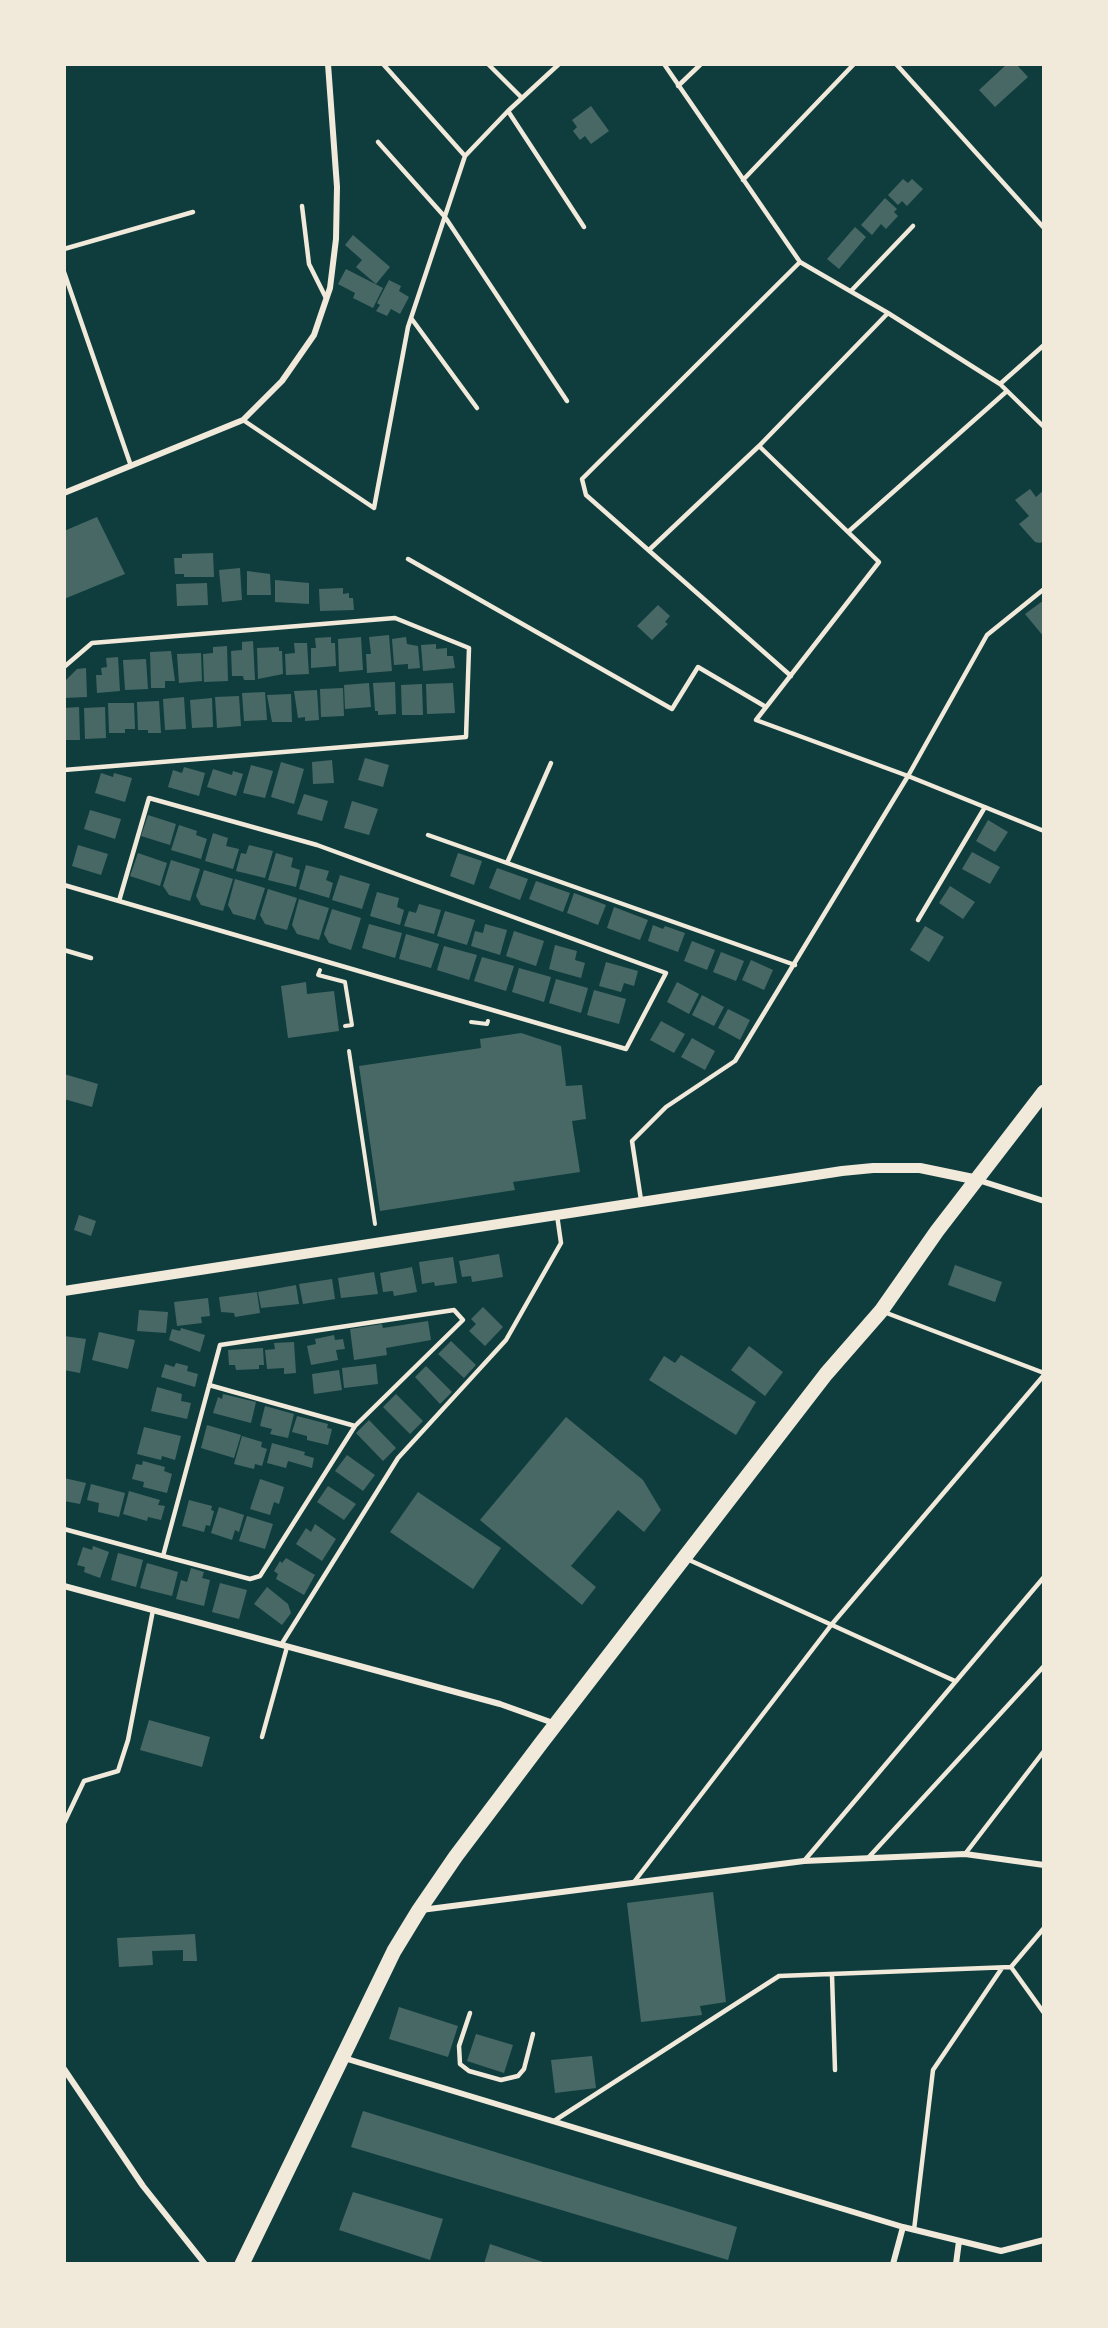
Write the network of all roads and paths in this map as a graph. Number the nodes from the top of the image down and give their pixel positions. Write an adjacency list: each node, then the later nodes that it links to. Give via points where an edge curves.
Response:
1 (328, 64): 25 (street, via 337,187 336,239)
2 (383, 64): 13 (lane)
3 (488, 64): 10 (lane)
4 (559, 64): 10 (lane)
5 (664, 64): 9 (lane)
6 (701, 64): 9 (lane)
7 (854, 64): 14 (lane)
8 (896, 64): 20 (lane)
9 (678, 86): 14 (lane)
10 (522, 98): 11 (lane)
11 (508, 111): 13 (lane); 18 (lane)
12 (378, 142): 17 (lane)
13 (465, 156): 17 (lane)
14 (743, 180): 22 (lane)
15 (302, 206): 25 (lane, via 309,264)
16 (193, 212): 21 (lane)
17 (445, 217): 27 (lane); 31 (lane)
18 (584, 226)
19 (913, 226): 24 (lane)
20 (1044, 228)
21 (64, 249)
22 (800, 262): 24 (lane); 39 (lane, via 582,479 586,495)
23 (64, 272): 36 (lane)
24 (851, 291): 26 (lane)
25 (327, 298): 33 (street, via 314,335 282,381)
26 (888, 313): 29 (lane); 35 (lane)
27 (411, 318): 32 (lane); 33 (lane, via 374,508)
28 (1044, 345): 29 (lane)
29 (1000, 384): 30 (lane)
30 (1007, 391): 34 (lane); 38 (lane)
31 (567, 401)
32 (477, 408)
33 (243, 420): 36 (street)
34 (1044, 428)
35 (759, 446): 38 (lane); 39 (lane)
36 (131, 466): 37 (street)
37 (64, 493)
38 (848, 532): 43 (lane, via 879,562)
39 (649, 550): 43 (lane)
40 (408, 559): 44 (lane, via 672,710 698,667)
41 (1044, 589): 47 (lane, via 987,635)
42 (64, 667): 46 (lane, via 92,643 395,618 469,648 466,737)
43 (791, 676): 44 (lane)
44 (766, 707): 47 (lane, via 756,720)
45 (551, 764): 51 (lane)
46 (64, 770)
47 (908, 776): 48 (lane); 58 (lane)
48 (985, 807): 49 (lane); 54 (lane)
49 (1044, 831)
50 (428, 835): 51 (lane)
51 (507, 863): 58 (lane)
52 (64, 885): 53 (lane)
53 (119, 901): 57 (lane); 57 (lane, via 149,798 317,845 666,974 626,1049)
54 (918, 921)
55 (64, 950): 56 (lane)
56 (91, 958)
57 (323, 960): 59 (path, via 318,975 345,982 352,1025)
58 (795, 965): 64 (lane, via 735,1061 666,1107 632,1141)
59 (345, 1026)
60 (349, 1051): 66 (path)
61 (1044, 1092): 62 (main road)
62 (978, 1180): 63 (street); 64 (street, via 920,1168 873,1168); 68 (main road, via 936,1231)
63 (1044, 1201)
64 (642, 1204): 65 (street)
65 (557, 1215): 67 (street); 79 (lane, via 561,1243 506,1340 398,1458)
66 (375, 1224)
67 (64, 1292)
68 (881, 1311): 69 (lane); 74 (main road, via 826,1374)
69 (1044, 1374): 78 (lane)
70 (209, 1385): 71 (lane); 71 (lane, via 220,1345 454,1310 463,1320); 73 (lane)
71 (355, 1426): 73 (lane, via 261,1576 250,1579)
72 (64, 1529): 73 (lane)
73 (163, 1556)
74 (685, 1557): 78 (lane); 82 (main road)
75 (1044, 1577): 81 (lane)
76 (64, 1586): 77 (street)
77 (153, 1610): 79 (street); 85 (lane, via 128,1740 118,1771 84,1781)
78 (832, 1624): 81 (lane); 90 (lane)
79 (284, 1646): 82 (street, via 500,1704); 83 (lane)
80 (1044, 1666): 87 (lane)
81 (955, 1682): 88 (lane)
82 (556, 1724): 91 (main road)
83 (262, 1737)
84 (1044, 1751): 86 (lane)
85 (64, 1823)
86 (965, 1854): 87 (street); 89 (street)
87 (868, 1858): 88 (street)
88 (804, 1861): 90 (street)
89 (1044, 1865)
90 (633, 1884): 91 (street)
91 (419, 1910): 99 (main road)
92 (1044, 1928): 93 (lane)
93 (1011, 1967): 94 (lane); 97 (lane)
94 (1002, 1968): 95 (lane); 104 (lane, via 933,2070)
95 (832, 1975): 101 (lane); 102 (lane, via 779,1976)
96 (470, 2013): 98 (lane, via 459,2046 460,2064 469,2071 501,2080 518,2076 524,2069)
97 (1044, 2013)
98 (533, 2034)
99 (341, 2057): 102 (street); 108 (main road)
100 (64, 2069): 107 (street, via 143,2186)
101 (835, 2070)
102 (554, 2121): 103 (street)
103 (903, 2227): 104 (street); 109 (street)
104 (914, 2230): 106 (street)
105 (1044, 2240): 106 (street, via 1001,2251)
106 (959, 2241): 110 (street)
107 (205, 2264)
108 (242, 2264)
109 (893, 2264)
110 (956, 2264)

